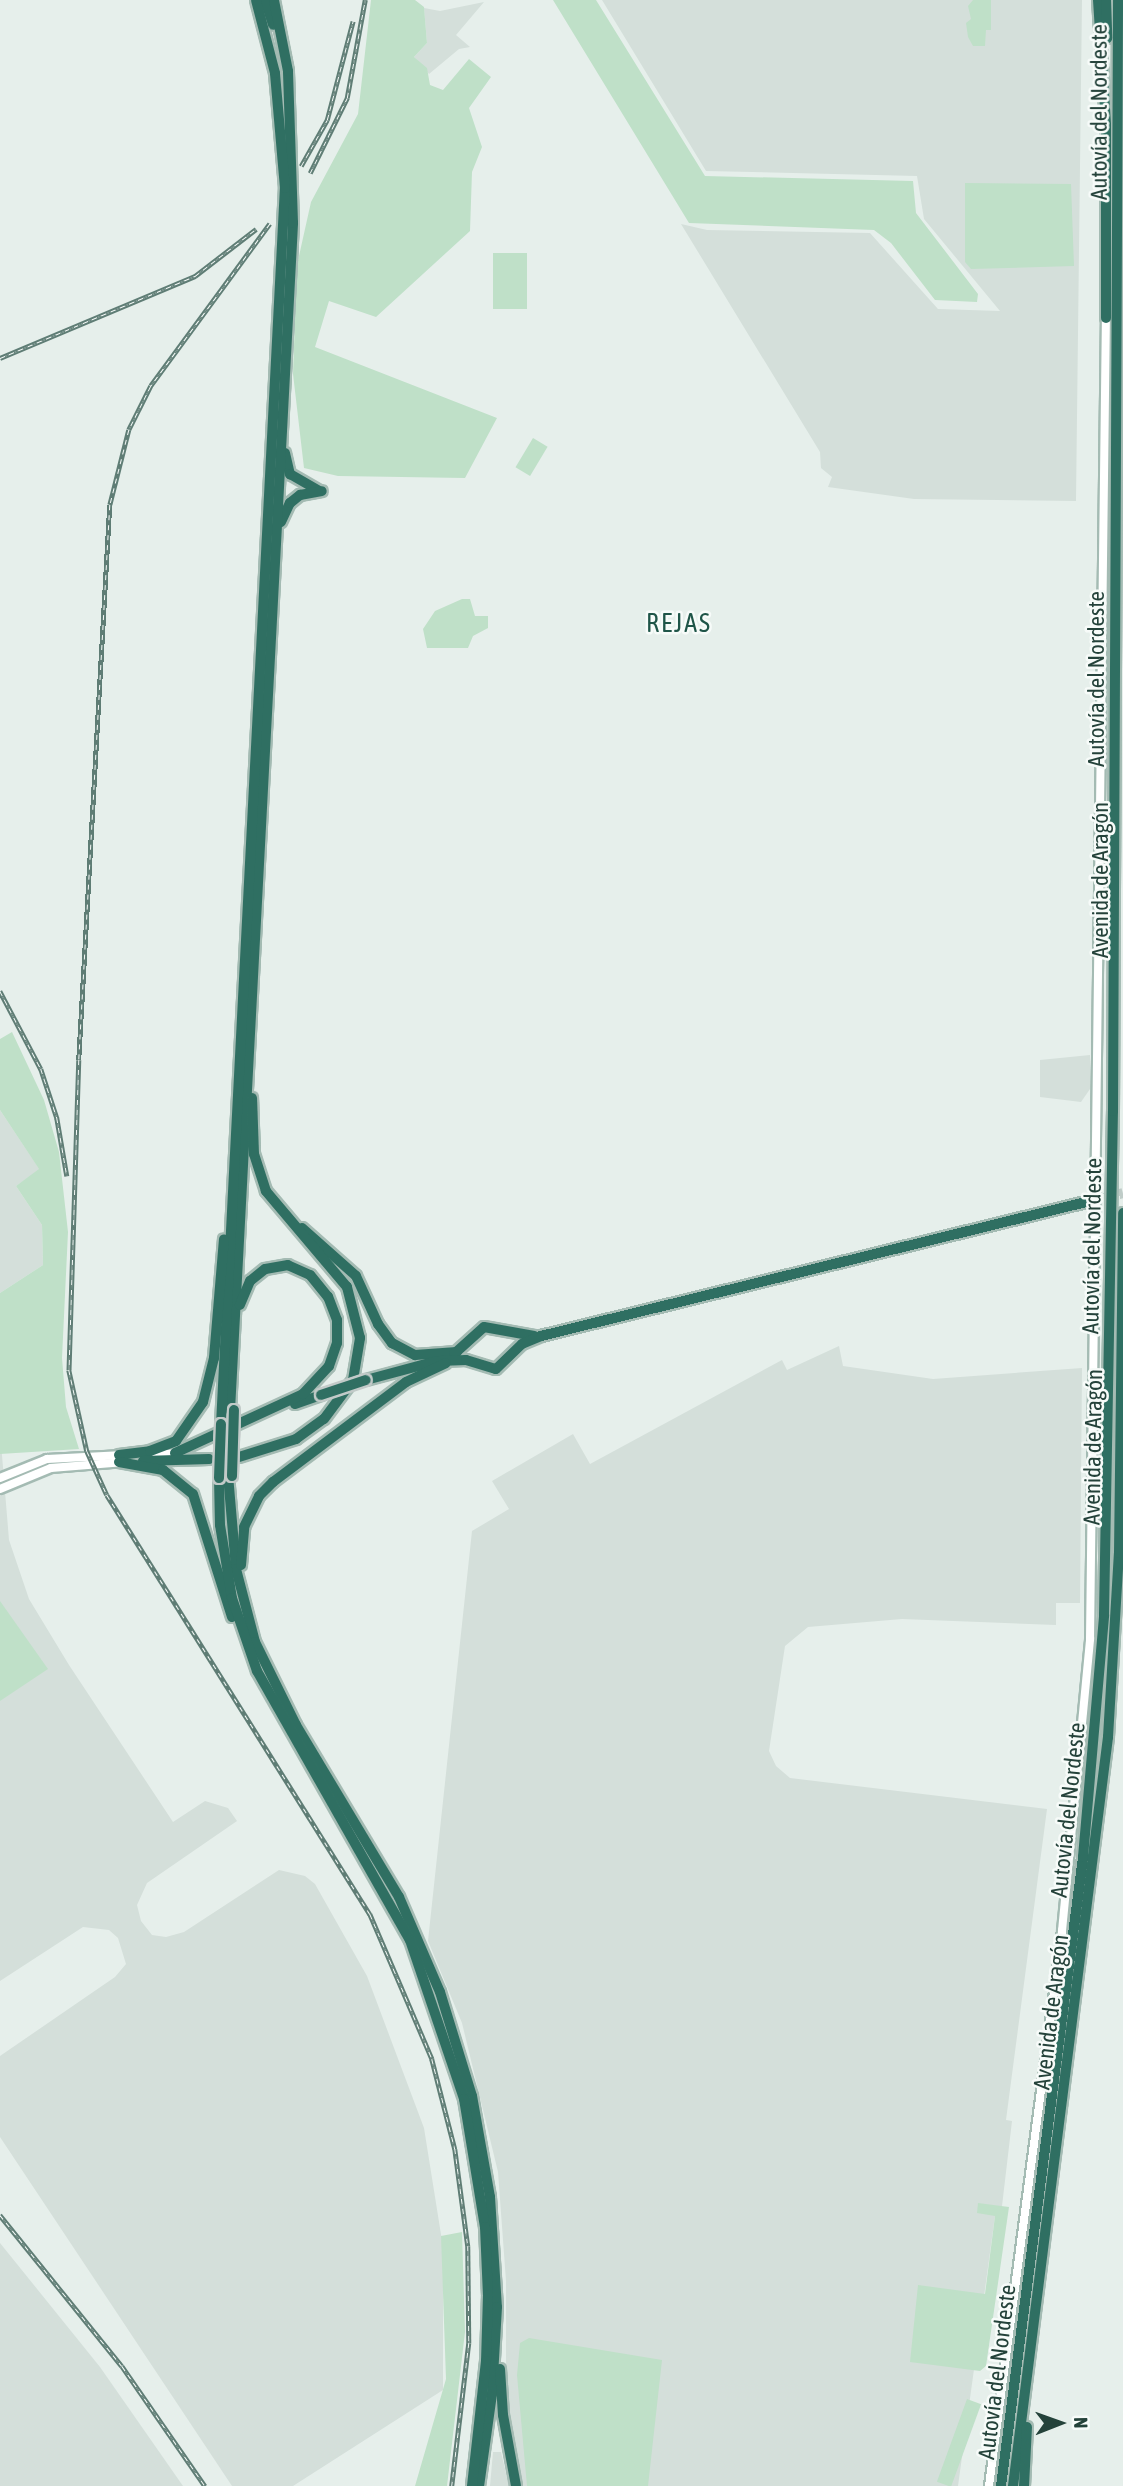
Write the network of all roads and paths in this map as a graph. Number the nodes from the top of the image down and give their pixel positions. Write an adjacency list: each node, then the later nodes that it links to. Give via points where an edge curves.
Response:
1 (256, 0): 12 (highway, via 275,74 285,188)
2 (265, 0): 7 (highway)
3 (274, 0): 7 (highway)
4 (1098, 0): 8 (highway, via 1106,125)
5 (1105, 0): 8 (highway)
6 (1118, 0): 40 (highway, Autovía del Nordeste, via 1113,1111 1104,1615 1083,1857)
7 (292, 114): 9 (highway, via 293,223)
8 (1106, 318): 39 (street, Avenida de Aragón, via 1090,1639 1062,1931)
9 (283, 405): 10 (highway); 10 (highway, via 285,463 298,482 322,491 300,495 284,512)
10 (273, 602): 11 (highway)
11 (252, 992): 13 (highway, via 254,1154); 22 (highway)
12 (236, 1117): 26 (highway, via 214,1358 203,1402 176,1441); 29 (highway, bridge, via 220,1424)
13 (273, 1202): 20 (highway, via 349,1268 392,1343 415,1355); 25 (highway, via 346,1287 359,1325 358,1363 345,1394 324,1419 296,1439)
14 (1086, 1202): 17 (highway)
15 (1123, 1213): 35 (highway, Autovía del Nordeste, via 1118,1553 1108,1737)
16 (507, 1333): 17 (highway); 18 (highway, via 484,1327); 19 (highway)
17 (541, 1336): 19 (highway)
18 (470, 1342): 20 (highway); 21 (highway)
19 (512, 1353): 21 (highway, via 496,1369)
20 (458, 1356): 21 (highway); 23 (highway, bridge, via 366,1380); 32 (highway, via 381,1399 273,1482 255,1502 244,1527 241,1569)
21 (474, 1362)
22 (232, 1410): 23 (highway, via 244,1290 265,1269 288,1265 302,1270 322,1288 333,1308 338,1332 334,1354 315,1385); 29 (highway, bridge)
23 (240, 1424): 24 (highway)
24 (175, 1453): 26 (street); 28 (street)
25 (239, 1457)
26 (119, 1459): 28 (street); 30 (street, via 47,1459); 31 (street, via 51,1468); 33 (highway, via 163,1470 193,1494 235,1626)
27 (209, 1459): 28 (highway)
28 (143, 1461)
29 (226, 1477): 32 (highway, via 241,1596); 33 (highway, via 220,1525 232,1598)
30 (0, 1478)
31 (0, 1489)
32 (266, 1667): 34 (highway, via 383,1868 430,1965 464,2067)
33 (271, 1700): 36 (highway, via 390,1901 428,1986 456,2069 485,2227 486,2361)
34 (490, 2197): 37 (highway, via 496,2340); 38 (highway, via 499,2260 503,2415)
35 (1036, 2309): 41 (highway, Autovía del Nordeste); 42 (highway)
36 (469, 2486)
37 (479, 2486)
38 (516, 2486)
39 (989, 2486)
40 (1001, 2486)
41 (1013, 2486)
42 (1024, 2486)

